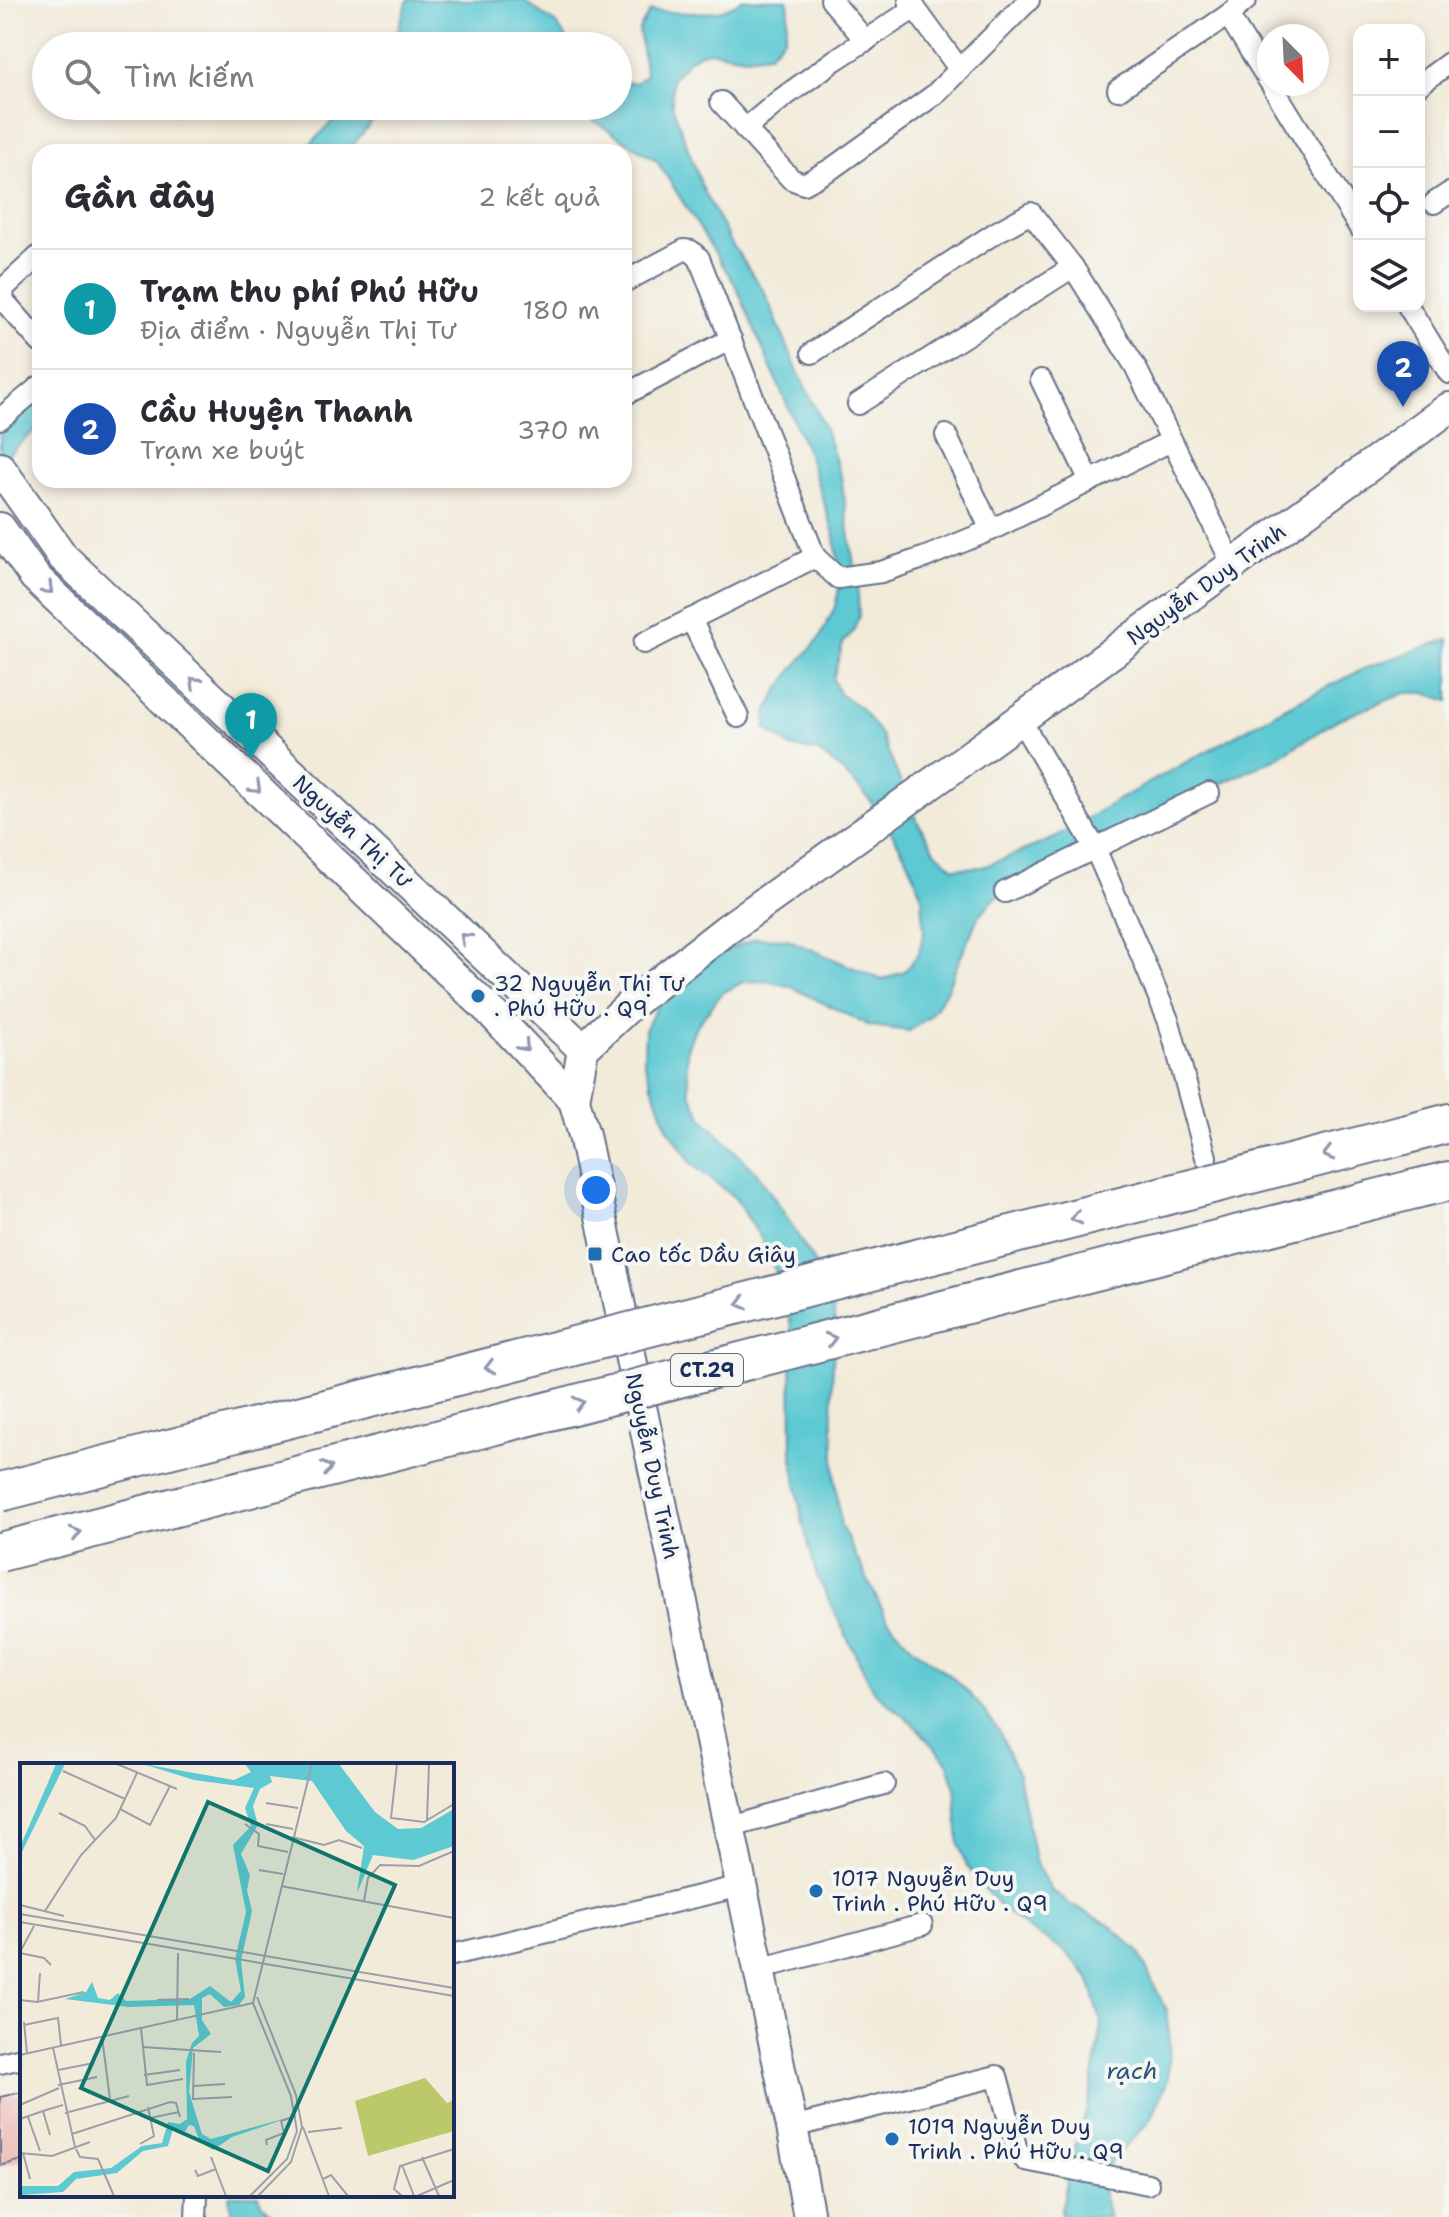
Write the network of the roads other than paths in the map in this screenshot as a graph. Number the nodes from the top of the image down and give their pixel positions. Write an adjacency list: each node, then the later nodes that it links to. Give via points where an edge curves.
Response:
1 (831, 0): 6 (street)
2 (1029, 0): 9 (street)
3 (1246, 0): 5 (street)
4 (912, 4): 6 (street); 9 (street)
5 (1228, 15): 7 (street); 11 (street)
6 (866, 41): 14 (street)
7 (1257, 62)
8 (1449, 63): 10 (street)
9 (960, 70): 14 (street, via 895,124 804,184 791,179)
10 (1425, 81)
11 (1118, 90)
12 (1278, 96): 15 (street)
13 (721, 102): 14 (street)
14 (745, 129)
15 (1353, 217)
16 (32, 262): 20 (street, via 2,295)
17 (1073, 267): 22 (street, via 1031,213); 27 (street); 31 (street, via 1135,366)
18 (632, 278): 21 (street, via 691,251 699,258)
19 (1412, 312): 23 (street)
20 (32, 333)
21 (731, 339): 25 (street); 36 (street)
22 (812, 353)
23 (1449, 373)
24 (1041, 380): 33 (street)
25 (632, 391)
26 (32, 393): 29 (street)
27 (858, 404)
28 (1449, 408): 37 (main road, Nguyễn Duy Trinh)
29 (0, 419)
30 (946, 435): 35 (street)
31 (1171, 441): 33 (street); 37 (street)
32 (0, 468): 45 (main road, Nguyễn Thị Tư, one-way to 32, via 63,557)
33 (1090, 481): 35 (street)
34 (0, 528): 46 (main road, Nguyễn Thị Tư, one-way to 46, via 35,577 491,1012)
35 (991, 530): 36 (street, via 881,572 838,578)
36 (815, 557): 38 (street)
37 (1233, 565): 41 (main road, Nguyễn Duy Trinh)
38 (691, 619): 39 (street); 40 (street)
39 (644, 643)
40 (738, 717)
41 (1020, 719): 43 (street); 45 (main road, Nguyễn Duy Trinh, via 726,930)
42 (1209, 793): 43 (street)
43 (1095, 847): 44 (street); 48 (street, via 1169,1022)
44 (1005, 892)
45 (583, 1049): 46 (main road, Nguyễn Duy Trinh)
46 (574, 1100): 53 (main road, Nguyễn Duy Trinh)
47 (1449, 1123): 50 (highway, CT.29, one-way to 50, bridge)
48 (1206, 1157)
49 (1438, 1184): 51 (highway, CT.29, one-way to 49, bridge)
50 (0, 1492)
51 (0, 1552)
52 (884, 1784): 53 (street)
53 (728, 1828): 54 (main road, Nguyễn Duy Trinh)
54 (741, 1886): 56 (street); 57 (main road, Nguyễn Duy Trinh)
55 (922, 1925): 57 (street)
56 (454, 1955)
57 (759, 1969): 60 (main road, Nguyễn Duy Trinh)
58 (20, 2058): 59 (street)
59 (0, 2063)
60 (792, 2127): 61 (street, via 997,2076 1017,2150 1025,2160); 64 (main road, Nguyễn Duy Trinh)
61 (1148, 2184)
62 (197, 2197): 63 (street)
63 (196, 2217)
64 (809, 2217)

